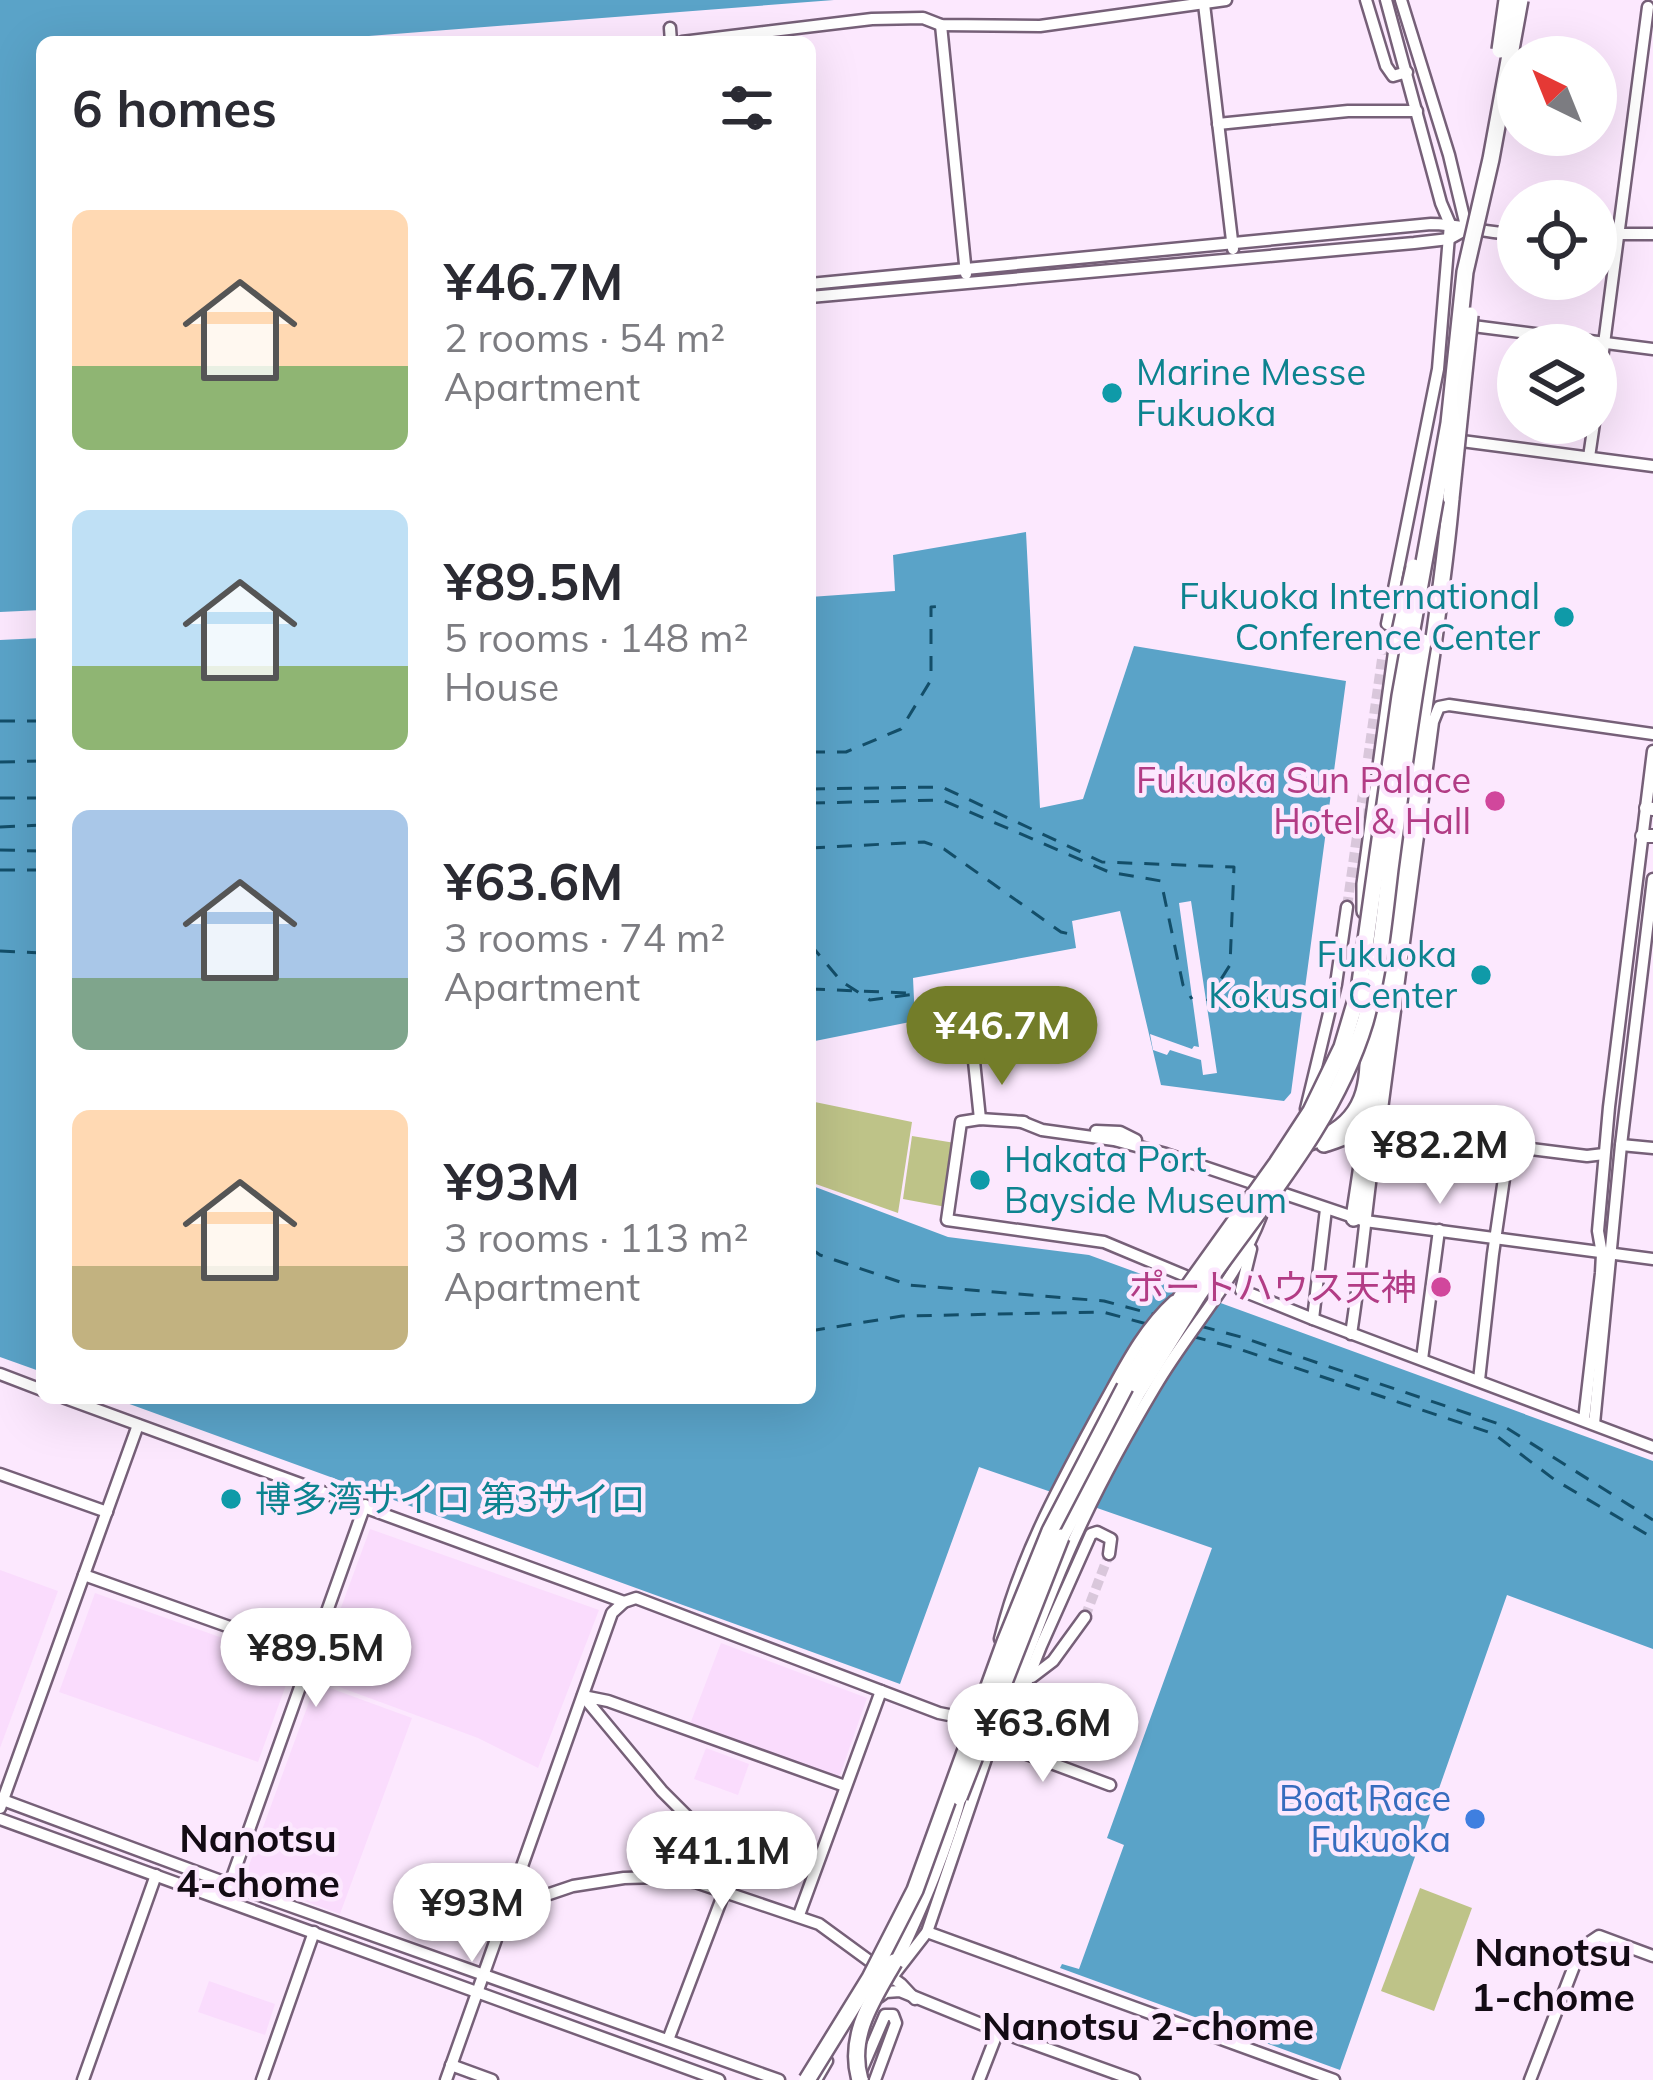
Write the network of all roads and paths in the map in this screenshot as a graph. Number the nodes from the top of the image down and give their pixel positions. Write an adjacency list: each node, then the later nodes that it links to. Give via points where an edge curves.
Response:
1 (1226, 0): 6 (street)
2 (1366, 0): 13 (street, via 1386,66 1393,76)
3 (1386, 0): 13 (street)
4 (1509, 0): 18 (highway, bridge); 28 (highway, bridge)
5 (1522, 0): 18 (highway, bridge); 28 (highway, bridge)
6 (1204, 4): 9 (street, via 1040,26); 17 (street)
7 (1402, 5): 20 (street)
8 (1646, 5): 14 (street)
9 (941, 25): 12 (street, via 872,20); 27 (street)
10 (670, 28): 11 (street)
11 (671, 36)
12 (734, 36)
13 (1407, 72): 16 (street)
14 (1636, 95): 15 (street); 22 (street)
15 (1653, 97)
16 (1417, 111): 17 (street); 19 (street)
17 (1218, 124): 25 (street)
18 (1488, 182): 42 (highway, bridge)
19 (1450, 224): 20 (street); 24 (street); 25 (street)
20 (1467, 229): 21 (street); 24 (street); 32 (street)
21 (1497, 232)
22 (1619, 233): 23 (street); 33 (street)
23 (1653, 234)
24 (1449, 239): 26 (street); 38 (street)
25 (1232, 243): 26 (street); 27 (street)
26 (1236, 258): 30 (street)
27 (967, 269): 29 (street); 30 (street)
28 (1466, 272): 37 (highway, bridge)
29 (816, 283)
30 (965, 284): 31 (street)
31 (816, 296)
32 (1462, 324): 34 (street); 38 (street, via 1450,401)
33 (1608, 324)
34 (1497, 329)
35 (1617, 345): 36 (street)
36 (1653, 349)
37 (1449, 423): 59 (highway, bridge, via 1398,640 1374,813 1365,884 1362,1101 1351,1120 1282,1161); 67 (highway, bridge, via 1351,1019 1311,1111)
38 (1427, 436): 40 (street); 43 (street)
39 (1591, 444): 40 (street)
40 (1589, 457): 41 (street)
41 (1653, 466)
42 (1451, 497): 52 (highway); 94 (highway, bridge, via 1378,954 1354,1052 1322,1117 1146,1377 1061,1537)
43 (1387, 624)
44 (1653, 734): 54 (street, via 1439,707 1381,1117)
45 (1653, 751): 46 (street)
46 (1649, 809): 47 (street)
47 (1648, 836): 58 (street)
48 (1653, 879): 50 (street)
49 (1347, 907): 59 (street, via 1304,1118)
50 (1647, 980): 56 (street)
51 (974, 1060): 53 (street)
52 (1376, 1078): 59 (highway, bridge, via 1359,1127 1306,1151); 61 (highway)
53 (980, 1119): 59 (street, via 1120,1132); 67 (street, via 962,1121 947,1220 1104,1242)
54 (1411, 1134): 55 (street); 61 (street, via 1375,1145)
55 (1509, 1144): 58 (street); 64 (street)
56 (1621, 1145): 57 (street); 65 (street)
57 (1653, 1148)
58 (1604, 1154): 65 (street, via 1598,1231)
59 (1267, 1187): 60 (street); 63 (street); 67 (street, bridge)
60 (1326, 1209): 61 (street); 68 (street)
61 (1359, 1219): 62 (street); 69 (street, via 1365,1244)
62 (1439, 1230): 64 (street); 70 (street)
63 (1253, 1235): 68 (street, via 1241,1289); 89 (street, via 1117,1452 1004,1708 983,1724 961,1723)
64 (1495, 1238): 65 (street); 72 (street)
65 (1607, 1254): 66 (street); 75 (street)
66 (1653, 1259)
67 (1191, 1285): 89 (street, via 1139,1340 1057,1494 1008,1606 980,1714 955,1717); 90 (highway, bridge, via 1125,1387 1050,1531)
68 (1313, 1319): 69 (street)
69 (1351, 1334): 70 (street)
70 (1422, 1358): 72 (street)
71 (0, 1374): 73 (street)
72 (1479, 1380): 75 (street)
73 (36, 1388)
74 (82, 1404): 76 (street)
75 (1589, 1422): 77 (street)
76 (138, 1424): 79 (street); 80 (street)
77 (1653, 1447)
78 (0, 1474): 80 (street)
79 (365, 1505): 83 (street); 85 (street)
80 (106, 1512): 82 (street)
81 (1109, 1554): 86 (street, via 1111,1539 1091,1534)
82 (84, 1575): 85 (street); 95 (street)
83 (624, 1602): 87 (street, via 636,1598); 88 (street, via 612,1613)
84 (1085, 1618): 86 (street)
85 (311, 1656): 98 (street)
86 (1029, 1679): 91 (street)
87 (881, 1691): 89 (street); 93 (street)
88 (583, 1696): 93 (street); 99 (street, via 724,1853); 101 (street)
89 (903, 1700)
90 (973, 1730): 110 (highway, bridge, via 944,1843); 120 (highway, bridge, via 898,1928)
91 (992, 1742): 92 (street); 104 (street)
92 (1109, 1785)
93 (845, 1786): 102 (street)
94 (957, 1801): 110 (highway, bridge, via 916,1916); 120 (highway, bridge, via 900,1930)
95 (1, 1802): 98 (street)
96 (0, 1820): 97 (street)
97 (156, 1875): 100 (street); 114 (street)
98 (230, 1884): 100 (street); 106 (street)
99 (725, 1890): 101 (street, via 624,1878); 102 (street); 112 (street)
100 (224, 1900): 103 (street)
101 (508, 1908): 106 (street)
102 (799, 1916): 107 (street)
103 (314, 1932): 108 (street); 115 (street)
104 (927, 1932): 107 (street); 125 (street)
105 (1653, 1956): 126 (street, via 1599,1936 1581,1948)
106 (484, 1973): 108 (street); 112 (street)
107 (894, 1978): 109 (street); 110 (street)
108 (478, 1992): 113 (street); 118 (street)
109 (915, 1999): 110 (street, via 886,1992); 111 (street)
110 (868, 2007): 120 (street); 121 (highway, bridge, via 854,2046)
111 (998, 2030): 123 (street); 124 (street)
112 (668, 2040): 119 (street)
113 (452, 2065): 116 (street); 117 (street)
114 (83, 2080)
115 (262, 2080)
116 (446, 2080)
117 (492, 2080)
118 (719, 2080)
119 (779, 2080)
120 (811, 2080)
121 (858, 2080): 122 (street, via 889,2014 896,2023)
122 (875, 2080)
123 (979, 2080)
124 (1134, 2080)
125 (1334, 2080)
126 (1530, 2080)

